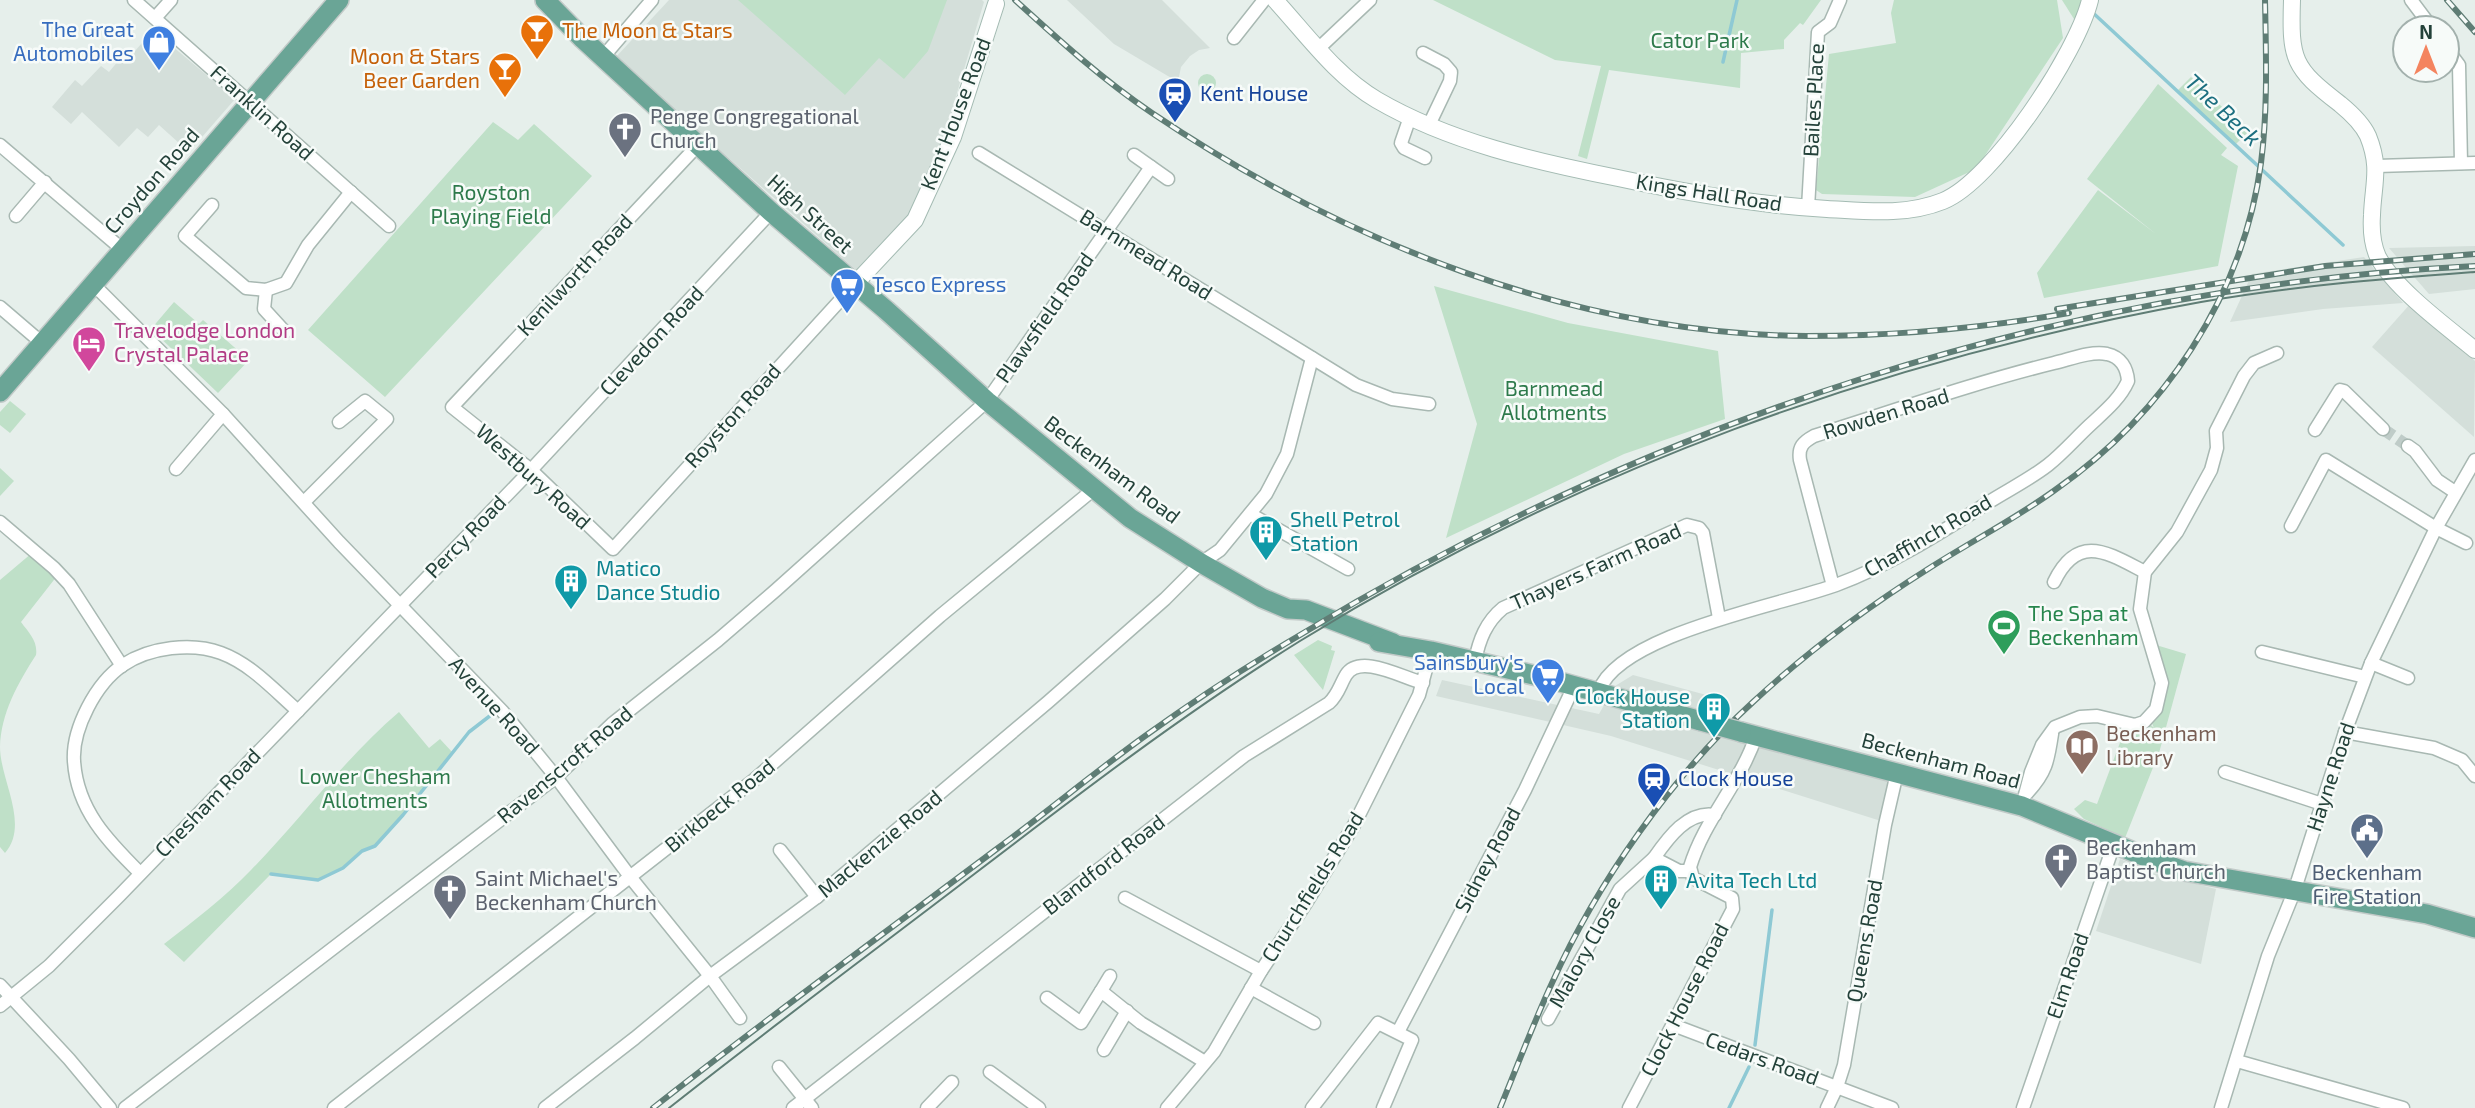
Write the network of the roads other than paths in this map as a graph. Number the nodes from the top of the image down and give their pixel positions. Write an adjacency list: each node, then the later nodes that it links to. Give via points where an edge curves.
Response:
1 (134, 0): 13 (street, Franklin Road)
2 (171, 0): 13 (street)
3 (339, 0): 19 (main road, Croydon Road)
4 (545, 0): 17 (main road, High Street)
5 (652, 0): 17 (street)
6 (1264, 0): 14 (street)
7 (1275, 0): 15 (street, Kings Hall Road)
8 (1370, 0): 15 (street)
9 (1840, 0): 35 (street, Bailes Place, via 1830,23 1818,33)
10 (2292, 0): 29 (street, via 2295,60 2307,78 2353,115 2367,134)
11 (2090, 2): 35 (street, Kings Hall Road, via 2052,81 2004,146 1966,187 1924,208)
12 (996, 4): 42 (street, Kent House Road, via 953,137 915,220)
13 (155, 18): 19 (street, Franklin Road)
14 (1234, 38)
15 (1318, 49): 20 (street, Kings Hall Road, via 1352,83)
16 (1423, 52): 21 (street, via 1451,72)
17 (603, 57): 22 (main road, High Street)
18 (2459, 84): 27 (street)
19 (250, 102): 33 (street, Franklin Road); 40 (main road, Croydon Road)
20 (1410, 117): 21 (street, Kings Hall Road); 26 (street, via 1401,144)
21 (1429, 125): 35 (street, Kings Hall Road, via 1578,171 1703,195)
22 (699, 144): 36 (main road, High Street); 54 (street, Kenilworth Road)
23 (0, 145): 32 (street)
24 (979, 153): 39 (street, Barnmead Road)
25 (1134, 155): 30 (street)
26 (1425, 158)
27 (2461, 163): 28 (street); 29 (street)
28 (2475, 163)
29 (2377, 166): 47 (street, via 2372,236 2379,259 2410,294)
30 (1151, 167): 31 (street); 39 (street, Plawsfield Road)
31 (1168, 179)
32 (45, 182): 37 (street); 40 (street)
33 (351, 192): 38 (street, Franklin Road); 43 (street, via 308,244 286,283)
34 (212, 205): 43 (street, via 185,236 246,288)
35 (1808, 208)
36 (771, 212): 42 (main road, High Street); 62 (street, Clevedon Road)
37 (16, 216)
38 (389, 226)
39 (1105, 230): 48 (street, Barnmead Road); 52 (street, Plawsfield Road)
40 (122, 250): 41 (main road, Croydon Road)
41 (93, 284): 46 (main road, Croydon Road); 55 (street, Avenue Road)
42 (855, 284): 52 (main road, High Street); 71 (street, Royston Road)
43 (265, 290): 45 (street, via 264,309)
44 (0, 307): 46 (street)
45 (285, 332)
46 (42, 343): 51 (main road, Croydon Road)
47 (2475, 350)
48 (1312, 358): 53 (street, Barnmead Road, via 1392,399); 66 (street, via 1287,454)
49 (2033, 368): 76 (street, Rowden Road, via 1804,442 1800,460); 76 (street, Chaffinch Road, via 2107,354 2124,365 2128,381 2116,400 2047,466 1876,569)
50 (2273, 371): 74 (street, via 2272,356 2254,363 2244,376 2216,431 2222,447 2211,470 2177,532)
51 (0, 392)
52 (987, 401): 63 (main road, Beckenham Road); 95 (street, Ravenscroft Road, via 776,590 612,724)
53 (1429, 404)
54 (452, 407): 62 (street, Westbury Road)
55 (223, 414): 61 (street); 65 (street, Avenue Road)
56 (339, 422): 65 (street, via 365,401 387,419)
57 (2383, 429): 58 (street, via 2340,390)
58 (2315, 430)
59 (2408, 446): 64 (street, via 2437,480)
60 (2475, 460): 64 (street, Hayne Road)
61 (176, 468)
62 (531, 470): 71 (street, Westbury Road); 77 (street, Percy Road)
63 (1094, 489): 72 (main road, Beckenham Road); 104 (street, Birkbeck Road, via 940,616 754,780)
64 (2455, 492): 69 (street, Hayne Road)
65 (304, 502): 77 (street, Avenue Road)
66 (1250, 514): 72 (street, via 1220,550); 73 (street)
67 (0, 522): 83 (street, via 68,584)
68 (2291, 526): 69 (street, via 2326,460)
69 (2436, 528): 70 (street); 82 (street, Hayne Road)
70 (2466, 543)
71 (613, 549)
72 (1201, 563): 79 (main road, Beckenham Road, via 1288,609 1301,621 1346,638); 106 (street, Mackenzie Road, via 1048,702)
73 (1348, 569)
74 (2145, 572): 75 (street, via 2093,549 2060,568); 96 (street, via 2140,609 2162,683 2156,709 2138,725 2097,716 2067,721 2052,730 2031,772)
75 (2054, 582)
76 (1833, 586): 78 (street, Chaffinch Road)
77 (401, 604): 89 (street, Chesham Road); 95 (street, Avenue Road, via 503,712)
78 (1719, 618): 81 (street, Thayers Farm Road, via 1703,533 1687,525 1503,608 1484,631); 88 (street, Chaffinch Road, via 1639,653 1608,674)
79 (1431, 651): 81 (main road, Beckenham Road); 86 (street, Churchfields Road)
80 (2262, 652): 84 (street)
81 (1475, 661): 87 (main road, Beckenham Road)
82 (2371, 663): 84 (street, Hayne Road); 85 (street)
83 (122, 666): 89 (street, via 176,648 203,648 240,662); 103 (street, via 88,707 74,744 74,762 92,819)
84 (2365, 677): 90 (street, Hayne Road)
85 (2408, 678)
86 (1423, 683): 109 (street, Churchfields Road, via 1353,825); 131 (street, Blandford Road, via 1368,665 1350,670 1329,704 1244,756)
87 (1574, 685): 88 (main road, Beckenham Road); 123 (street, Sidney Road, via 1525,790)
88 (1599, 691): 91 (main road, Beckenham Road, bridge)
89 (298, 711): 103 (street, Chesham Road)
90 (2345, 732): 94 (street, via 2434,748 2462,760); 97 (street, Hayne Road)
91 (1749, 740): 93 (main road, Beckenham Road); 98 (street)
92 (2225, 772): 97 (street)
93 (1897, 773): 96 (main road, Beckenham Road); 130 (street, Queens Road)
94 (2475, 776)
95 (556, 777): 104 (street, Avenue Road); 133 (street, Ravenscroft Road)
96 (2024, 800): 99 (main road, Beckenham Road)
97 (2322, 804): 105 (street, Hayne Road)
98 (1715, 815): 101 (street, via 1696,816 1679,827); 102 (street)
99 (2114, 844): 105 (main road, Beckenham Road, via 2184,871); 145 (street, Elm Road)
100 (780, 850): 106 (street)
101 (1654, 858): 102 (street, Clock House Road, via 1679,871); 120 (street, Malory Close, via 1620,889)
102 (1690, 871): 122 (street, Clock House Road, via 1693,878 1732,898 1734,905)
103 (141, 873): 115 (street, Chesham Road)
104 (631, 878): 110 (street, Avenue Road); 134 (street, Birkbeck Road)
105 (2294, 892): 108 (main road, Beckenham Road, via 2427,914); 125 (street, Hayne Road, via 2268,956)
106 (817, 897): 110 (street, Mackenzie Road)
107 (1125, 898): 109 (street)
108 (2475, 928)
109 (1261, 971): 113 (street, Churchfields Road)
110 (709, 976): 119 (street, Avenue Road); 135 (street, Mackenzie Road)
111 (1110, 976): 114 (street)
112 (0, 985): 115 (street)
113 (1251, 988): 121 (street); 126 (street, Churchfields Road)
114 (1101, 991): 116 (street, via 1081,1023); 118 (street)
115 (11, 998): 117 (street, Chesham Road); 132 (street)
116 (1047, 999)
117 (0, 1006)
118 (1127, 1011): 124 (street); 126 (street)
119 (740, 1018)
120 (1548, 1019)
121 (1314, 1023)
122 (1673, 1025): 130 (street, Cedars Road); 142 (street, Clock House Road)
123 (1398, 1032): 140 (street, via 1378,1023); 141 (street, via 1412,1040)
124 (1104, 1050)
125 (2237, 1061): 146 (street, Hayne Road); 147 (street)
126 (1205, 1062): 139 (street, Churchfields Road)
127 (779, 1067): 131 (street)
128 (990, 1072): 138 (street)
129 (952, 1082): 137 (street)
130 (1837, 1087): 143 (street, Queens Road); 144 (street, Cedars Road)
131 (809, 1103): 136 (street, Blandford Road)
132 (110, 1108)
133 (125, 1108)
134 (334, 1108)
135 (545, 1108)
136 (793, 1108)
137 (927, 1108)
138 (1039, 1108)
139 (1167, 1108)
140 (1312, 1108)
141 (1383, 1108)
142 (1629, 1108)
143 (1827, 1108)
144 (1892, 1108)
145 (2023, 1108)
146 (2221, 1108)
147 (2403, 1108)

